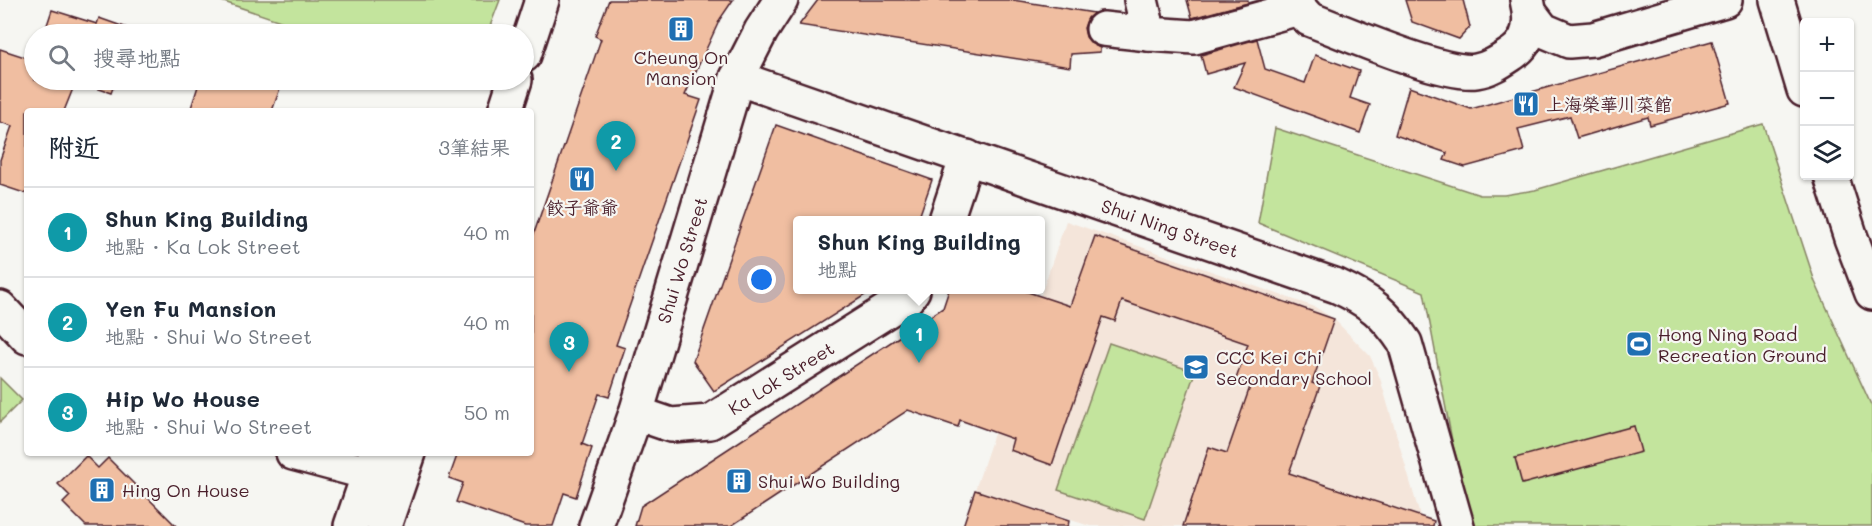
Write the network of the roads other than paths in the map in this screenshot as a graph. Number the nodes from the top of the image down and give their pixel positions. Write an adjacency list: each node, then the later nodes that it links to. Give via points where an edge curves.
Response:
1 (542, 0): 8 (street)
2 (781, 0): 12 (street, Shui Wo Street)
3 (1141, 0): 10 (street)
4 (1725, 0): 7 (street, via 1593,39 1569,41 1543,30)
5 (1777, 0): 11 (street)
6 (1297, 4): 7 (street, via 1309,19 1449,69 1474,72 1493,66 1520,48 1529,33); 10 (street, via 1194,37)
7 (1529, 6)
8 (534, 24)
9 (1103, 29): 10 (street)
10 (1149, 33)
11 (1800, 77)
12 (737, 78): 15 (street, Shui Ning Street); 22 (street, Shui Wo Street)
13 (512, 90): 14 (street)
14 (506, 108)
15 (968, 158): 17 (street); 28 (street, Shui Ning Street, via 1365,298 1388,318 1405,344)
16 (1833, 180): 18 (street)
17 (947, 216)
18 (1872, 293)
19 (910, 294): 22 (street, Ka Lok Street, via 710,422 671,425)
20 (0, 308): 21 (street)
21 (24, 334)
22 (636, 413): 27 (street, Shui Wo Street)
23 (317, 456): 24 (street)
24 (388, 465): 25 (street); 26 (street)
25 (351, 526)
26 (384, 526)
27 (596, 526)
28 (1457, 526)

